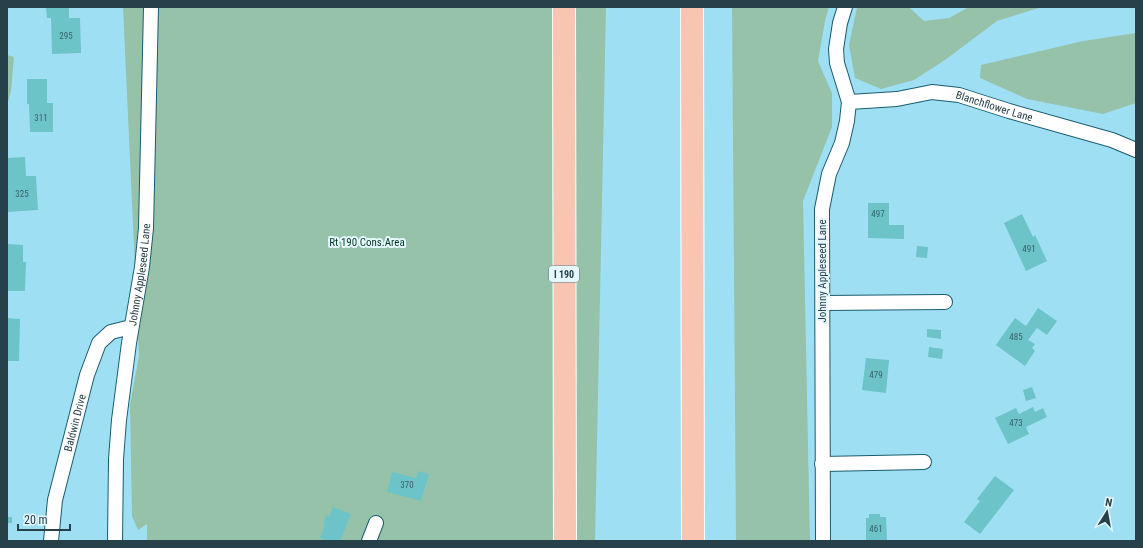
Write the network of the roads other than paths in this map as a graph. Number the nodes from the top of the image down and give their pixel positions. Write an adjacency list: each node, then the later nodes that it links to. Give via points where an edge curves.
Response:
1 (151, 7): 9 (street, Johnny Appleseed Lane, via 146,228)
2 (564, 7): 16 (highway, I 190)
3 (692, 7): 17 (highway)
4 (845, 7): 5 (street, Johnny Appleseed Lane, via 836,49 837,63)
5 (848, 102): 6 (street, Blanchflower Lane, via 897,99 932,92 959,95 1112,140); 8 (street, Johnny Appleseed Lane, via 842,143 829,174 822,209)
6 (1136, 150)
7 (945, 302): 8 (street)
8 (823, 303): 11 (street, Johnny Appleseed Lane)
9 (132, 327): 13 (street, Baldwin Drive, via 111,332 99,343 87,376 57,493); 14 (street, Johnny Appleseed Lane, via 123,382 116,459)
10 (924, 462): 11 (street)
11 (822, 464): 18 (street, Johnny Appleseed Lane)
12 (376, 523): 15 (street)
13 (51, 541)
14 (115, 541)
15 (369, 541)
16 (565, 541)
17 (693, 541)
18 (823, 541)

